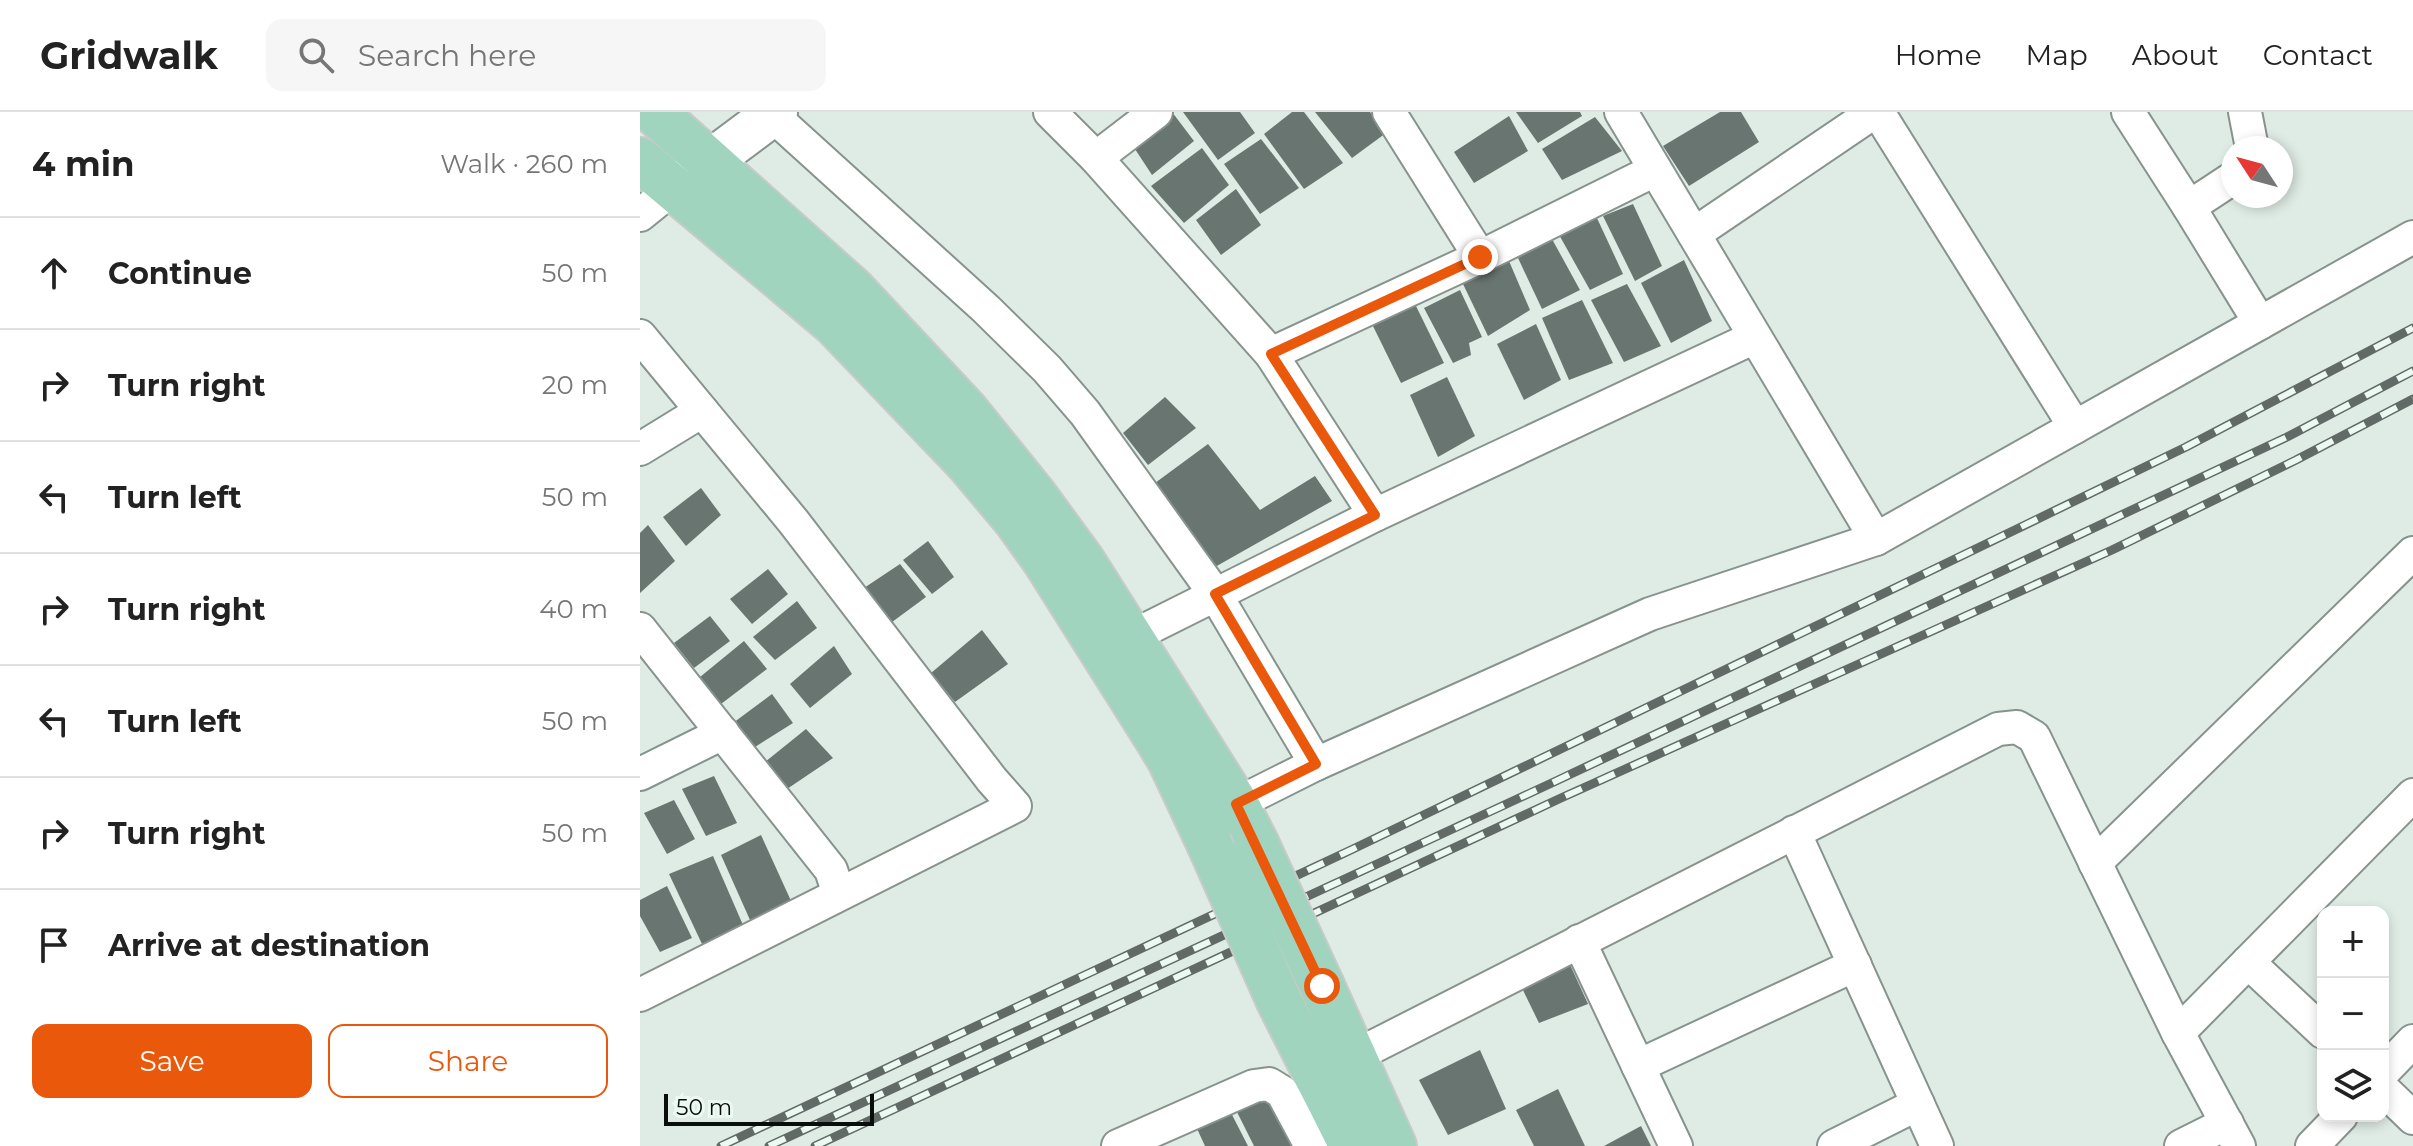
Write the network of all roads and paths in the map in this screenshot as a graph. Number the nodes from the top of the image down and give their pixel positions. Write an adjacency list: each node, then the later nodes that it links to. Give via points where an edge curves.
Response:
1 (654, 112): 13 (main road)
2 (1050, 112): 11 (street)
3 (1156, 112): 11 (street)
4 (1389, 112): 20 (street)
5 (1621, 112): 14 (street)
6 (1876, 112): 18 (street); 26 (street)
7 (2128, 112): 17 (street)
8 (2245, 112): 10 (street)
9 (774, 114): 13 (street); 31 (street, via 1047,369 1085,413)
10 (2250, 136)
11 (1096, 158): 24 (street)
12 (640, 160): 16 (main road)
13 (709, 162): 16 (street); 33 (main road, via 853,290 967,412 1083,562)
14 (1655, 170): 18 (street); 20 (street)
15 (2221, 186): 17 (street)
16 (656, 202): 59 (main road, bridge, via 834,323 991,489 1044,559 1170,760 1279,1001)
17 (2189, 207): 21 (street)
18 (1694, 234): 23 (street)
19 (2413, 237): 21 (street)
20 (1480, 257): 24 (street)
21 (2260, 323): 26 (street)
22 (640, 336): 25 (street)
23 (1755, 337): 28 (street); 29 (street)
24 (1271, 354): 28 (street)
25 (702, 411): 27 (street); 41 (street, via 1015,806)
26 (2075, 427): 29 (street)
27 (640, 449)
28 (1375, 515): 31 (street)
29 (1876, 539): 35 (street, via 1650,614)
30 (2413, 553): 40 (street)
31 (1215, 594): 33 (street); 35 (street)
32 (640, 629): 34 (street)
33 (1131, 637): 38 (main road)
34 (723, 733): 36 (street); 41 (street, via 831,870)
35 (1316, 764): 38 (street)
36 (640, 774)
37 (2413, 795): 43 (street)
38 (1236, 804): 49 (main road, bridge)
39 (1794, 832): 40 (street, via 1998,729 2017,727 2034,737); 42 (street); 44 (street)
40 (2095, 863): 47 (street)
41 (839, 894): 45 (street)
42 (1579, 941): 49 (street); 50 (street)
43 (2248, 962): 46 (street); 47 (street)
44 (1855, 965): 50 (street); 53 (street)
45 (640, 995)
46 (2317, 1026)
47 (2178, 1033): 56 (street)
48 (2413, 1041): 51 (street)
49 (1353, 1057): 60 (main road)
50 (1638, 1066): 61 (street)
51 (2389, 1066)
52 (2389, 1095): 54 (street)
53 (1918, 1104): 62 (street); 63 (street)
54 (2413, 1118)
55 (2335, 1122): 65 (street)
56 (2233, 1134): 64 (street)
57 (1118, 1146): 58 (street, via 1269,1084 1282,1092)
58 (1311, 1146)
59 (1352, 1146)
60 (1394, 1146)
61 (1676, 1146)
62 (1834, 1146)
63 (1937, 1146)
64 (2181, 1146)
65 (2312, 1146)

